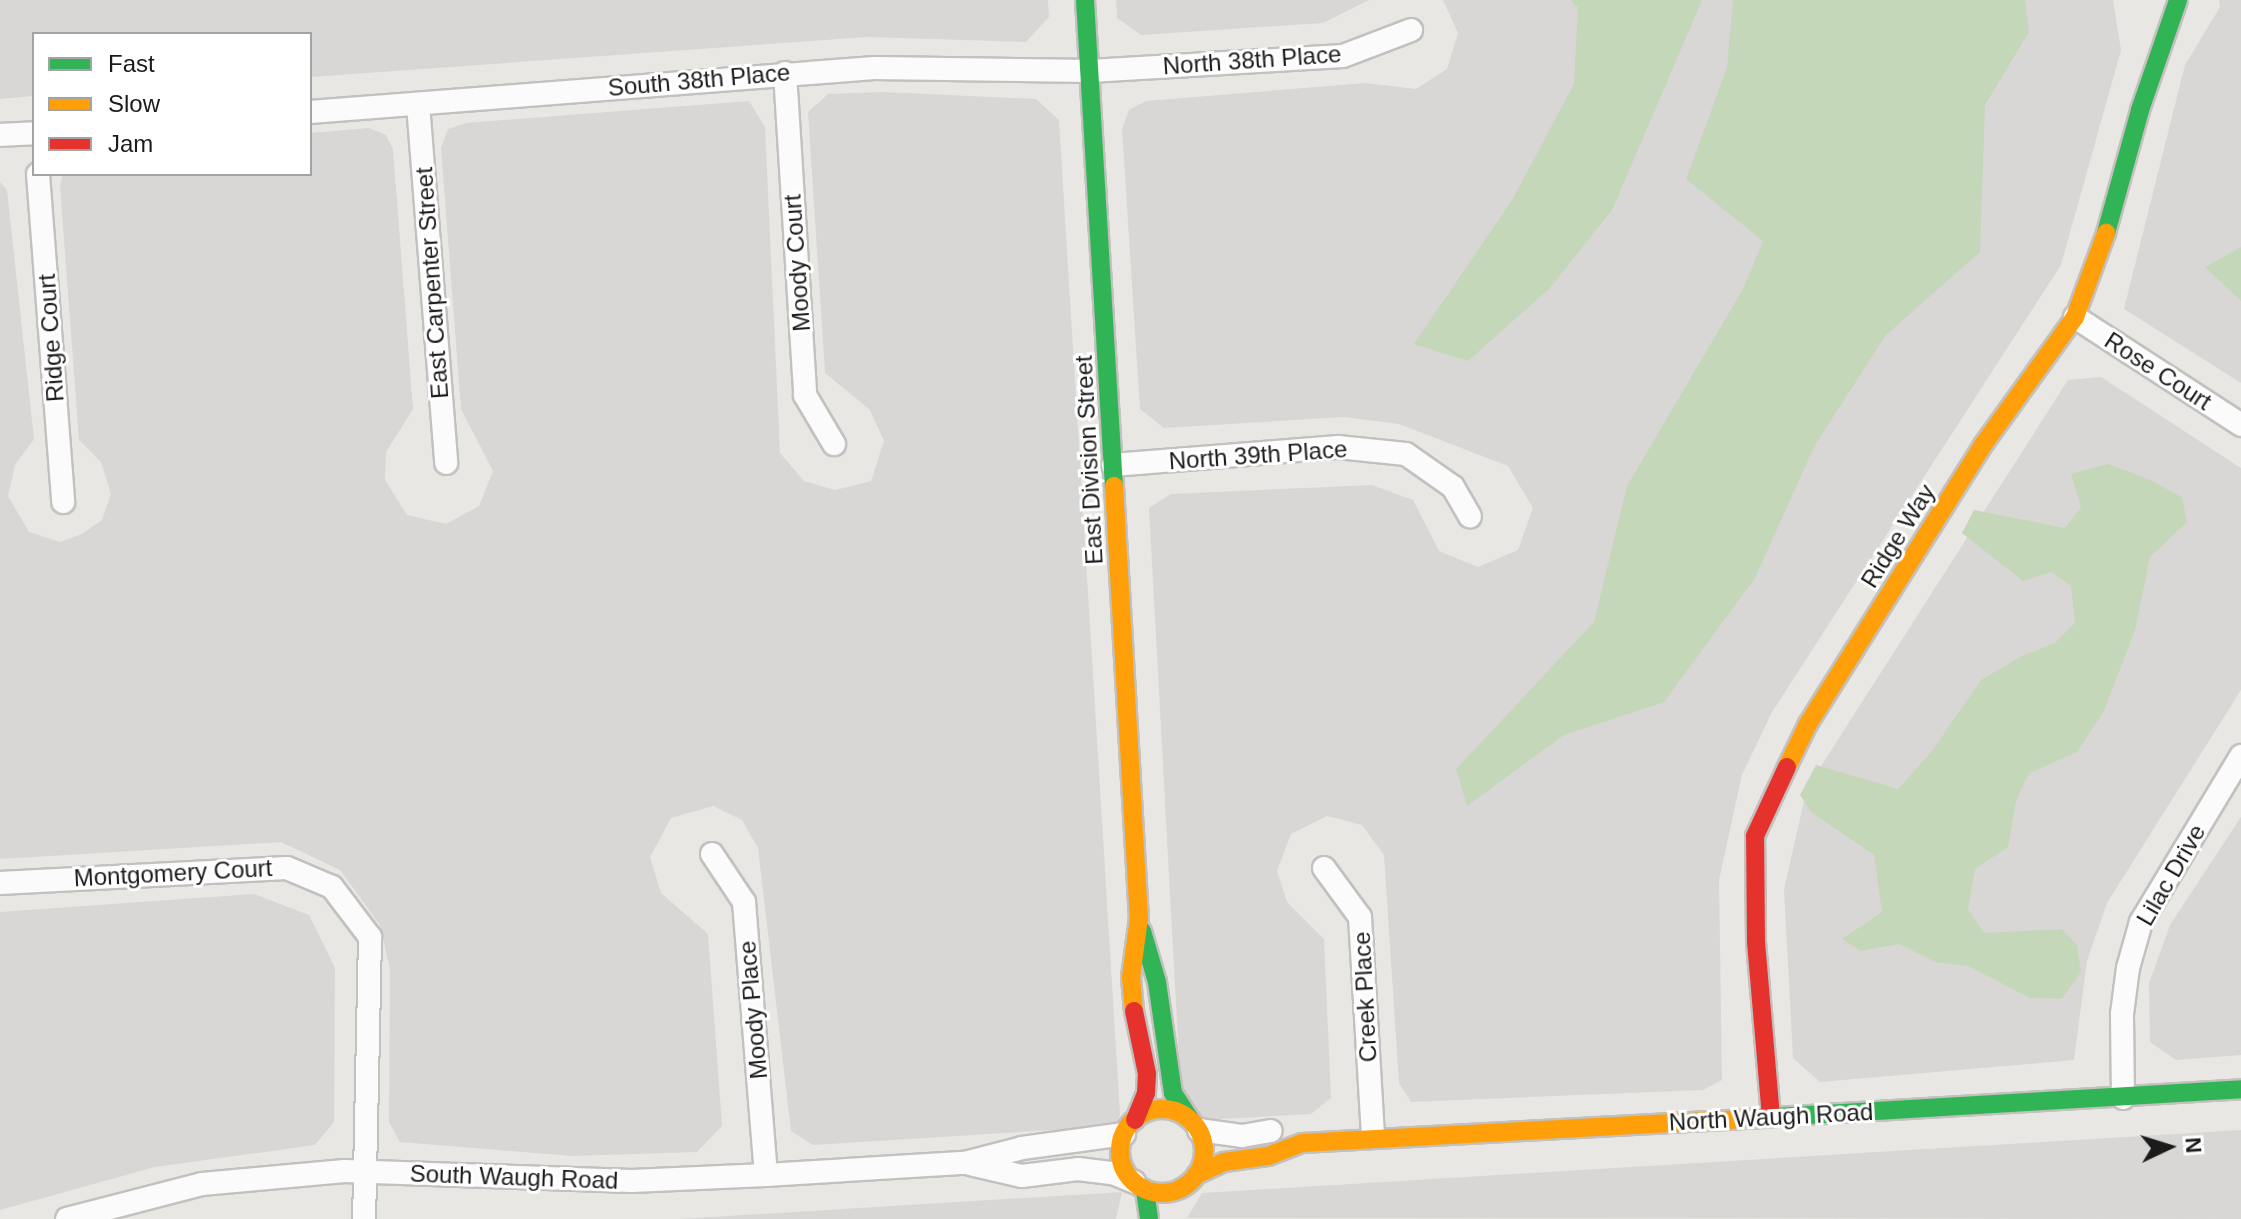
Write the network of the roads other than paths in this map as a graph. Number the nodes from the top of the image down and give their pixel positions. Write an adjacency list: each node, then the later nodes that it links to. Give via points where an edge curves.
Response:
1 (1085, 0): 4 (street, East Division Street)
2 (2178, 0): 11 (street, Ridge Way, via 2140,110 2105,238)
3 (1411, 30): 4 (street, North 38th Place, via 1343,56)
4 (1090, 71): 5 (street, South 38th Place, via 874,68); 15 (street, East Division Street)
5 (785, 73): 6 (street, South 38th Place); 13 (street, Moody Court, via 805,395)
6 (418, 104): 7 (street, South 38th Place); 14 (street, East Carpenter Street)
7 (312, 112)
8 (32, 133): 9 (street)
9 (0, 135)
10 (38, 176): 16 (street, Ridge Court)
11 (2075, 317): 12 (street, Rose Court); 25 (street, Ridge Way, via 1983,445 1808,724 1755,836 1756,941)
12 (2241, 425)
13 (834, 444)
14 (446, 463)
15 (1113, 465): 17 (street, North 39th Place, via 1338,447 1406,454 1453,487); 22 (street, East Division Street)
16 (63, 502)
17 (1470, 517)
18 (2241, 756): 24 (street, Lilac Drive, via 2141,922 2122,1014)
19 (712, 854): 33 (street, Moody Place, via 744,902)
20 (1324, 868): 29 (street, Creek Place, via 1360,917)
21 (0, 883): 32 (street, Montgomery Court, via 287,868 332,887 370,937)
22 (1139, 918): 26 (street, East Division Street, via 1157,982 1173,1093); 27 (street, East Division Street, via 1131,977 1147,1074 1146,1093)
23 (2241, 1089): 24 (street, North Waugh Road)
24 (2123, 1098): 25 (street, North Waugh Road)
25 (1771, 1117): 29 (street, North Waugh Road)
26 (1195, 1125): 27 (street, via 1176,1111 1160,1108); 28 (street, North Waugh Road, via 1242,1136); 34 (street, via 1205,1148)
27 (1129, 1127): 31 (street, South Waugh Road); 35 (street, via 1120,1153 1124,1169)
28 (1271, 1131): 30 (street, North Waugh Road)
29 (1373, 1137): 30 (street, North Waugh Road)
30 (1302, 1143): 34 (street, North Waugh Road, via 1268,1156 1224,1162)
31 (965, 1163): 33 (street, South Waugh Road); 35 (street, South Waugh Road, via 1022,1176 1078,1169 1113,1173)
32 (363, 1172): 33 (street, South Waugh Road, via 632,1181); 36 (street, South Waugh Road, via 202,1184); 37 (street, Montgomery Court)
33 (766, 1175)
34 (1196, 1175): 35 (street, via 1179,1196)
35 (1140, 1186): 38 (street)
36 (67, 1219)
37 (364, 1219)
38 (1149, 1219)

